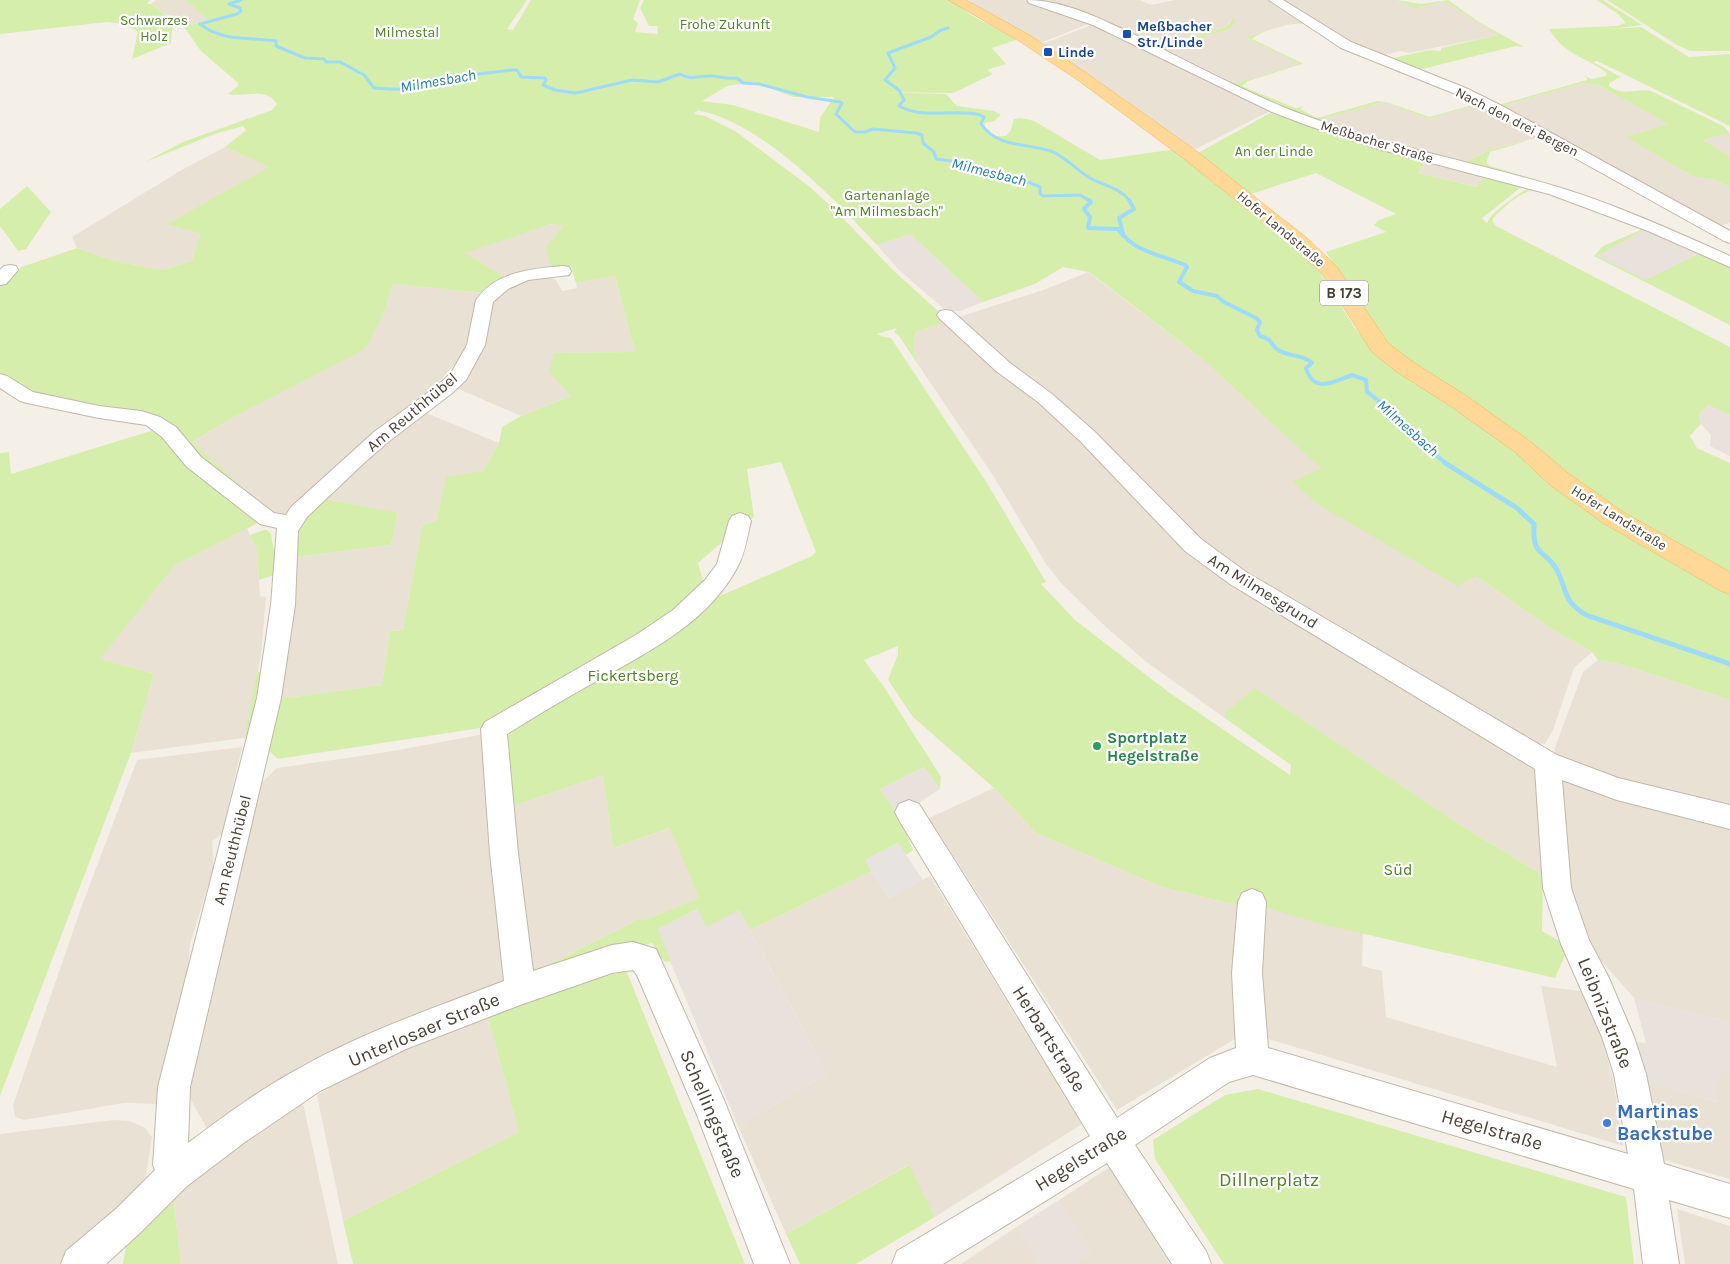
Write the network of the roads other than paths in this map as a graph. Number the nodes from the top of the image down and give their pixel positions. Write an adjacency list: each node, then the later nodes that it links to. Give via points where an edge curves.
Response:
1 (956, 0): 11 (main road, Hofer Landstraße / B 173, via 1024,38 1084,78 1189,154 1300,242 1330,271 1380,347 1406,368 1523,447 1559,479 1614,518)
2 (1033, 0): 5 (street, Meßbacher Straße, via 1098,22 1269,105 1314,123 1387,147 1554,191 1619,214)
3 (1274, 0): 4 (street, Nach den drei Bergen, via 1346,45 1499,110)
4 (1730, 238)
5 (1730, 262)
6 (563, 271): 10 (street, Am Reuthhübel, via 525,275 502,285 484,300 476,345 459,376 381,437)
7 (946, 315): 12 (street, Am Milmesgrund, via 1087,436 1193,545 1219,566)
8 (0, 380): 10 (street, via 27,397 153,421 169,432 194,462 268,518)
9 (740, 520): 17 (street, via 726,567 707,594 684,615 638,646 494,729)
10 (290, 523): 20 (street, Am Reuthhübel, via 283,605 269,698 174,1088 170,1165)
11 (1730, 584)
12 (1548, 763): 14 (street, Am Milmesgrund, via 1617,789); 21 (street, Leibnizstraße, via 1557,888 1576,944 1598,989 1630,1074)
13 (909, 812): 19 (street, Herbartstraße)
14 (1730, 817)
15 (1252, 902): 18 (street, via 1247,973)
16 (648, 965): 17 (street, Unterlosaer Straße, via 645,959 633,956 612,959); 24 (street, Schellingstraße, via 712,1112)
17 (520, 990): 20 (street, Unterlosaer Straße, via 398,1037 309,1080 233,1130)
18 (1254, 1059): 19 (street, Hegelstraße, via 1221,1069); 21 (street, Hegelstraße)
19 (1112, 1140): 25 (street, Hegelstraße); 26 (street, Herbartstraße)
20 (175, 1174): 23 (street, Unterlosaer Straße)
21 (1648, 1176): 22 (street, Hegelstraße); 27 (street, Leibnizstraße)
22 (1730, 1201)
23 (79, 1264)
24 (772, 1264)
25 (910, 1264)
26 (1193, 1264)
27 (1661, 1264)

